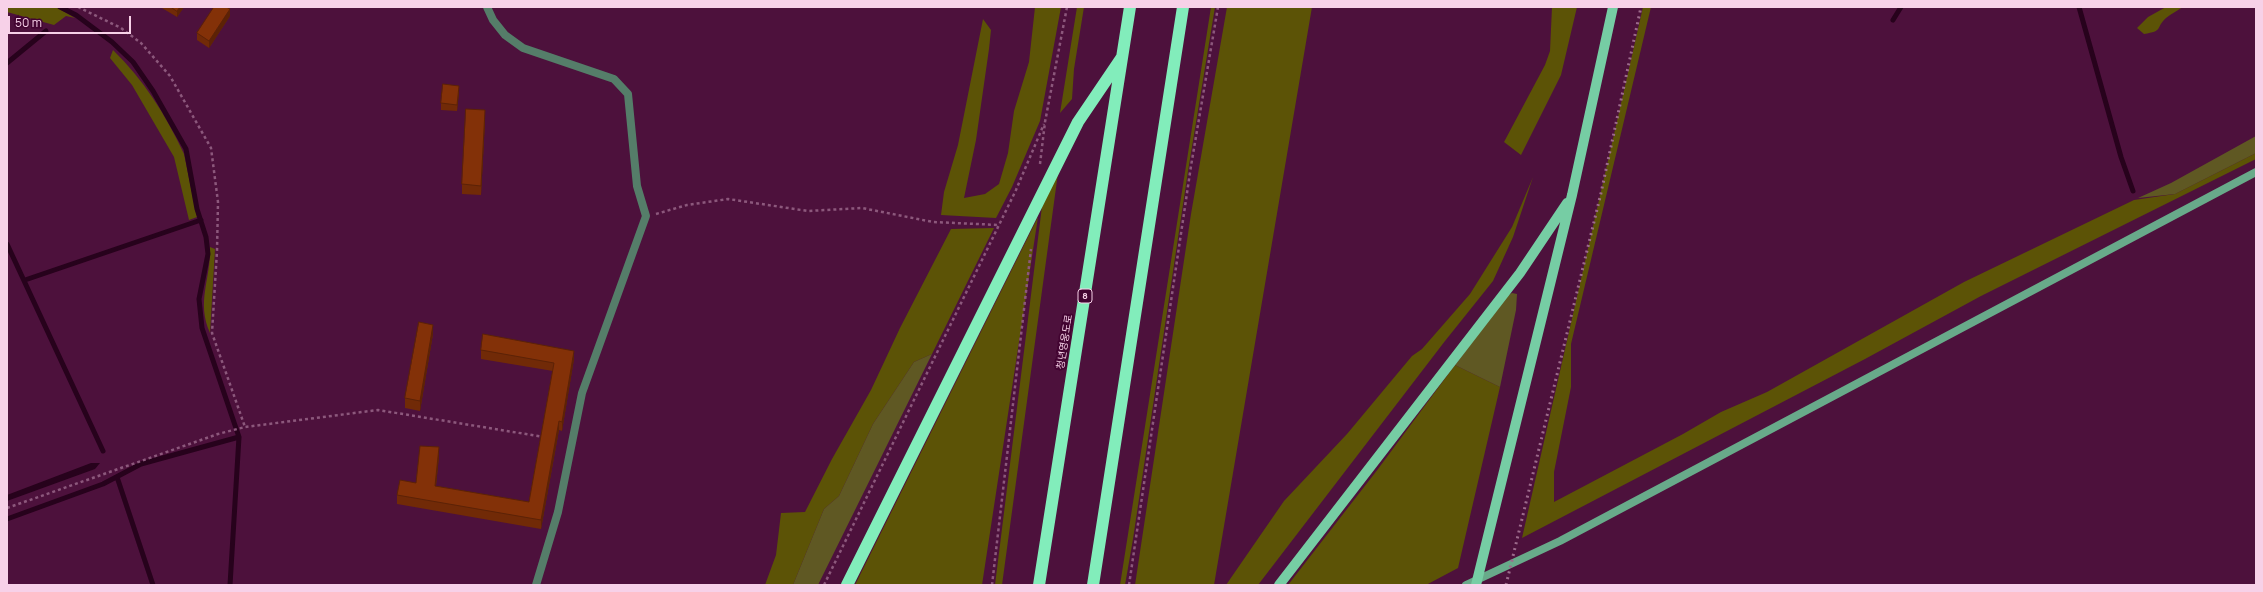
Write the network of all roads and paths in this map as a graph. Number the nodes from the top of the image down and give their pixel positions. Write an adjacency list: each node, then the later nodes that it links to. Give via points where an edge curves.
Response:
1 (78, 7): 16 (path, via 121,28 142,43 170,76 212,148 218,202 212,333)
2 (487, 7): 13 (street, via 505,35 523,48 614,79 628,94 637,186)
3 (1067, 7): 9 (path)
4 (1130, 7): 8 (highway, 청년영웅도로 / 8)
5 (1183, 7): 24 (highway)
6 (1218, 7): 25 (path, via 1191,166)
7 (1613, 7): 12 (main road)
8 (1122, 57): 21 (highway, via 1078,122); 23 (highway, 청년영웅도로 / 8)
9 (1045, 122): 10 (path); 14 (path)
10 (1040, 168)
11 (2256, 172): 27 (main road, via 1560,541)
12 (1572, 195): 26 (main road, via 1520,273); 28 (main road)
13 (646, 216): 14 (path, via 687,205 728,199 808,211 862,208 933,222); 19 (street, via 582,393 558,512)
14 (999, 225): 20 (path)
15 (1032, 245): 22 (path)
16 (245, 427): 17 (path, via 378,410); 18 (path, via 218,434)
17 (546, 437)
18 (7, 508)
19 (536, 585)
20 (824, 585)
21 (847, 585)
22 (992, 585)
23 (1039, 585)
24 (1093, 585)
25 (1129, 585)
26 (1279, 585)
27 (1466, 585)
28 (1476, 585)

